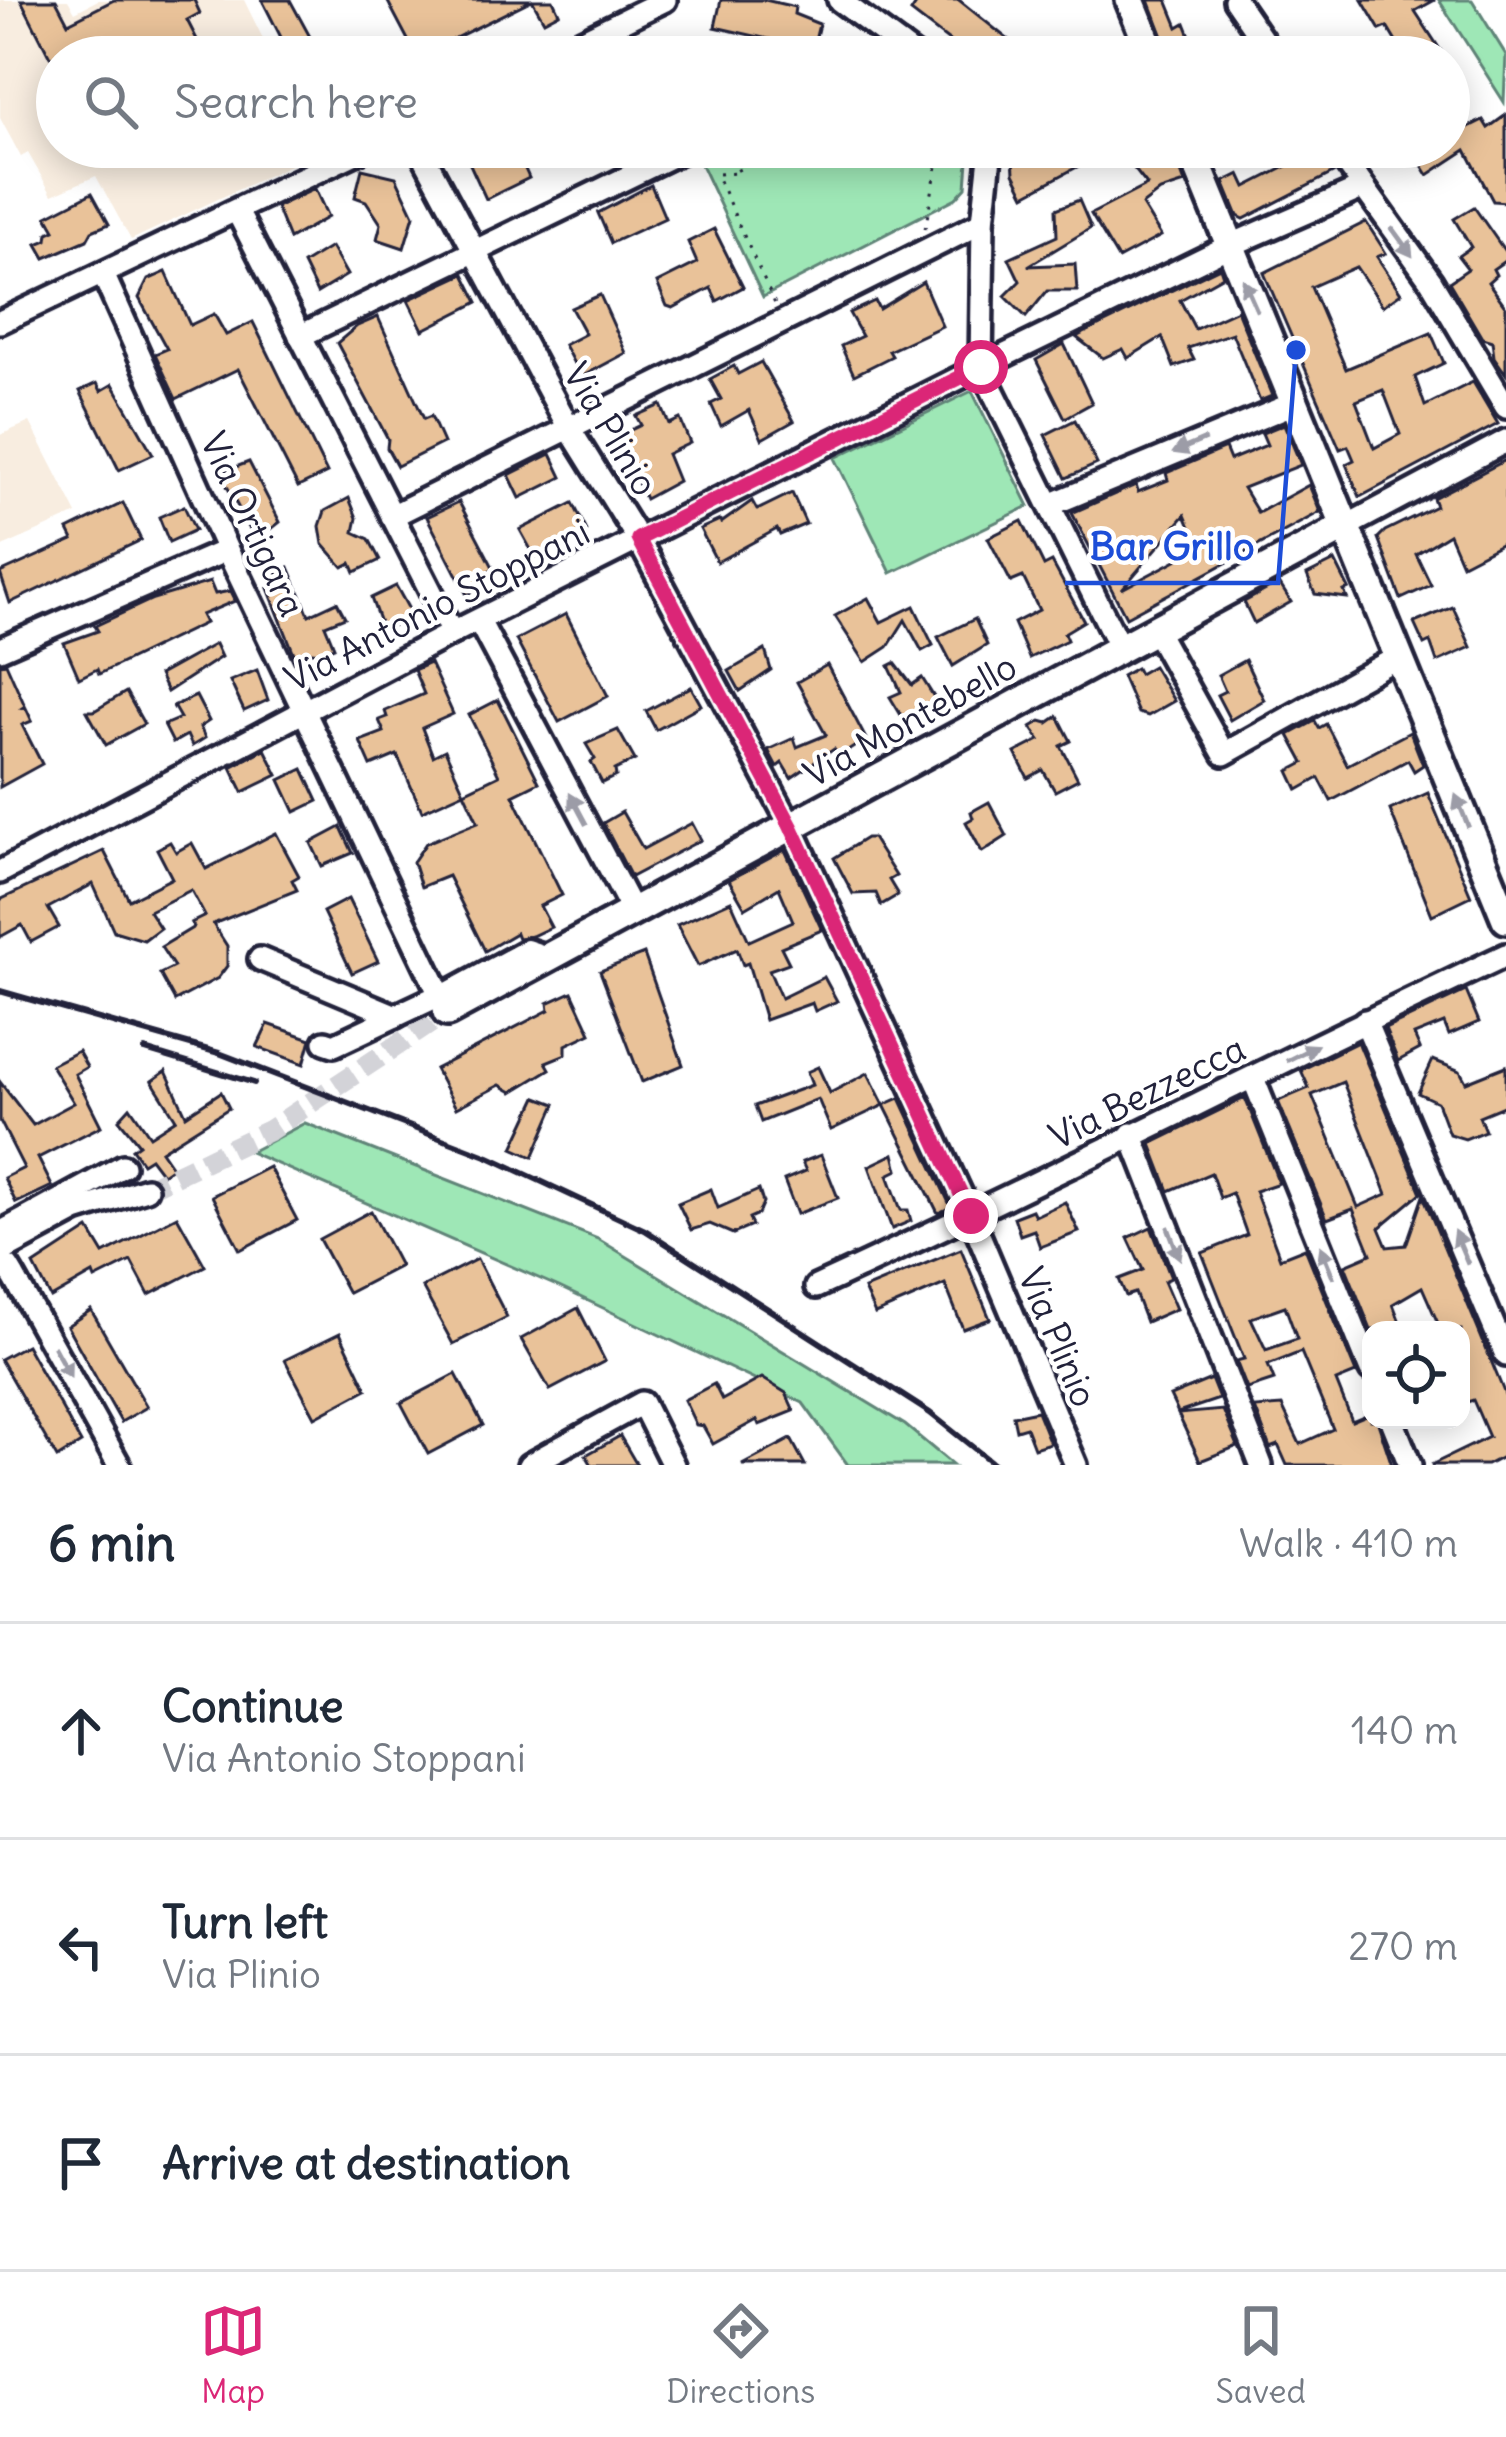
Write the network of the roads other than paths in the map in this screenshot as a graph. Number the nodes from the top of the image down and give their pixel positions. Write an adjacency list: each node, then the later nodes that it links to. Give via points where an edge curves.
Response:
1 (665, 0): 5 (street)
2 (838, 0): 6 (street)
3 (1130, 0): 7 (street)
4 (1235, 0): 8 (street)
5 (592, 36)
6 (887, 36)
7 (1145, 36)
8 (1260, 36)
9 (325, 168): 16 (street)
10 (430, 168): 19 (street, Via Plinio)
11 (647, 168): 19 (street)
12 (989, 168): 17 (street)
13 (1198, 168): 18 (street)
14 (1349, 168): 15 (street)
15 (1362, 188): 18 (street, Via Antonio Stoppani); 25 (street, one-way to 25, via 1431,281)
16 (237, 211): 20 (street); 22 (street)
17 (983, 222): 23 (street); 26 (street)
18 (1229, 246): 23 (street, Via Antonio Stoppani); 24 (street, one-way to 18)
19 (475, 251): 22 (street); 26 (street, Via Plinio)
20 (103, 274): 21 (street); 32 (street, Via Ortigara)
21 (0, 322)
22 (300, 336): 29 (street)
23 (981, 367): 28 (street); 31 (street, Via Antonio Stoppani)
24 (1298, 402): 28 (street, one-way to 28); 30 (street)
25 (1506, 407)
26 (569, 428): 29 (street); 31 (street, Via Plinio)
27 (1506, 441): 30 (street)
28 (1050, 505): 36 (street)
29 (392, 516): 35 (street)
30 (1345, 527): 34 (street, Via Montebello); 38 (street)
31 (638, 539): 33 (street, Via Antonio Stoppani); 40 (street, Via Plinio)
32 (227, 550): 37 (street); 39 (street, Via Ortigara)
33 (479, 620): 35 (street, Via Antonio Stoppani); 42 (street, one-way to 33)
34 (1154, 628): 36 (street, Via Montebello); 38 (street, via 1224,754)
35 (452, 634): 39 (street, Via Antonio Stoppani)
36 (1120, 646): 40 (street, Via Montebello)
37 (0, 649)
38 (1398, 656): 43 (street, one-way to 38)
39 (303, 711): 41 (street, Via Antonio Stoppani); 47 (street, Via Ortigara)
40 (791, 826): 42 (street, Via Montebello); 55 (street, Via Plinio)
41 (0, 872)
42 (633, 912): 47 (street, Via Montebello)
43 (1506, 920)
44 (545, 954): 47 (street, via 527,948)
45 (1506, 955): 49 (street, Via Bezzecca)
46 (260, 958): 48 (street)
47 (444, 1004): 48 (street)
48 (396, 1016): 50 (street)
49 (1365, 1021): 51 (street, Via Bezzecca, one-way to 49); 61 (street, one-way to 49)
50 (325, 1042)
51 (1253, 1078): 52 (street, Via Bezzecca); 60 (street, one-way to 51)
52 (1131, 1135): 55 (street, Via Bezzecca); 67 (street, one-way to 67)
53 (122, 1166): 56 (street)
54 (146, 1189): 57 (street, via 76,1211)
55 (971, 1216): 59 (street, Via Bezzecca); 66 (street, Via Plinio)
56 (0, 1233)
57 (0, 1252)
58 (0, 1267): 63 (street, one-way to 63, via 8,1267)
59 (816, 1287)
60 (1362, 1348)
61 (1506, 1355)
62 (1396, 1429): 68 (street)
63 (119, 1465)
64 (529, 1465): 65 (street, via 642,1403)
65 (674, 1465)
66 (1076, 1465)
67 (1261, 1465)
68 (1410, 1465)

